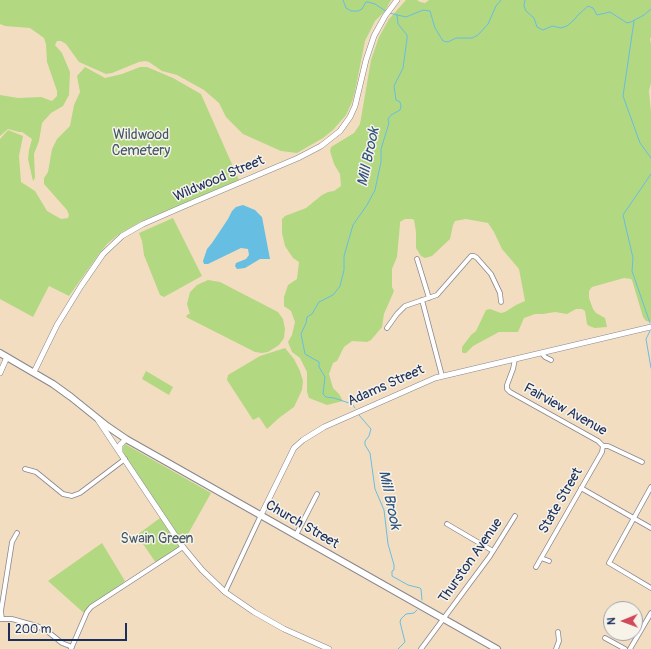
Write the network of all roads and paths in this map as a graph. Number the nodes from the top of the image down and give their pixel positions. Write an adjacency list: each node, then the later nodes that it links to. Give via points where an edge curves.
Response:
1 (397, 0): 13 (street, Wildwood Street, via 385,16 369,49 355,106 340,131 311,152 143,224 122,236 103,254 80,286)
2 (417, 259): 3 (street)
3 (429, 298): 4 (street); 5 (street, via 438,294 473,255 493,278)
4 (422, 300): 7 (street, via 405,306); 15 (street)
5 (501, 302)
6 (651, 327): 9 (street, Adams Street)
7 (387, 328)
8 (0, 353): 10 (main road, Church Street)
9 (542, 353): 11 (street, Adams Street); 12 (street)
10 (6, 357): 13 (main road, Church Street); 14 (street)
11 (515, 359): 15 (street, Adams Street); 18 (street, Fairview Avenue, via 506,385 509,391)
12 (551, 360)
13 (34, 372): 16 (main road, Church Street, via 63,390)
14 (0, 373)
15 (442, 376): 26 (street, Adams Street, via 324,427 303,440 291,454)
16 (96, 418): 17 (main road, Church Street); 19 (street)
17 (126, 439): 19 (street, via 120,445); 26 (main road, Church Street)
18 (603, 446): 21 (street, Fairview Avenue); 24 (street, State Street)
19 (121, 454): 20 (street)
20 (125, 459): 22 (street, via 80,493 72,496 62,494 35,472); 33 (street)
21 (642, 462)
22 (25, 469)
23 (651, 487): 28 (street)
24 (581, 488): 28 (street); 35 (street, State Street)
25 (317, 494): 32 (street)
26 (261, 515): 32 (main road, Church Street); 39 (street, Adams Street)
27 (515, 516): 34 (street, Thurston Avenue)
28 (634, 518): 30 (street); 38 (street, via 609,563)
29 (447, 524): 34 (street)
30 (651, 528)
31 (17, 532): 41 (street, via 12,541)
32 (296, 535): 42 (main road, Church Street)
33 (183, 547): 39 (street, via 199,567); 45 (street, via 91,607)
34 (493, 551): 42 (street, Thurston Avenue)
35 (541, 558): 36 (street); 37 (street, State Street)
36 (549, 561)
37 (536, 567)
38 (651, 588)
39 (226, 592): 46 (street, via 259,616)
40 (651, 613): 51 (street)
41 (1, 619): 45 (street, via 12,619 37,626)
42 (444, 619): 47 (street, Thurston Avenue); 48 (main road, Church Street)
43 (558, 632): 49 (street, via 560,641)
44 (610, 641): 50 (street)
45 (71, 648)
46 (329, 649)
47 (421, 649)
48 (498, 649)
49 (556, 649)
50 (625, 649)
51 (630, 649)

